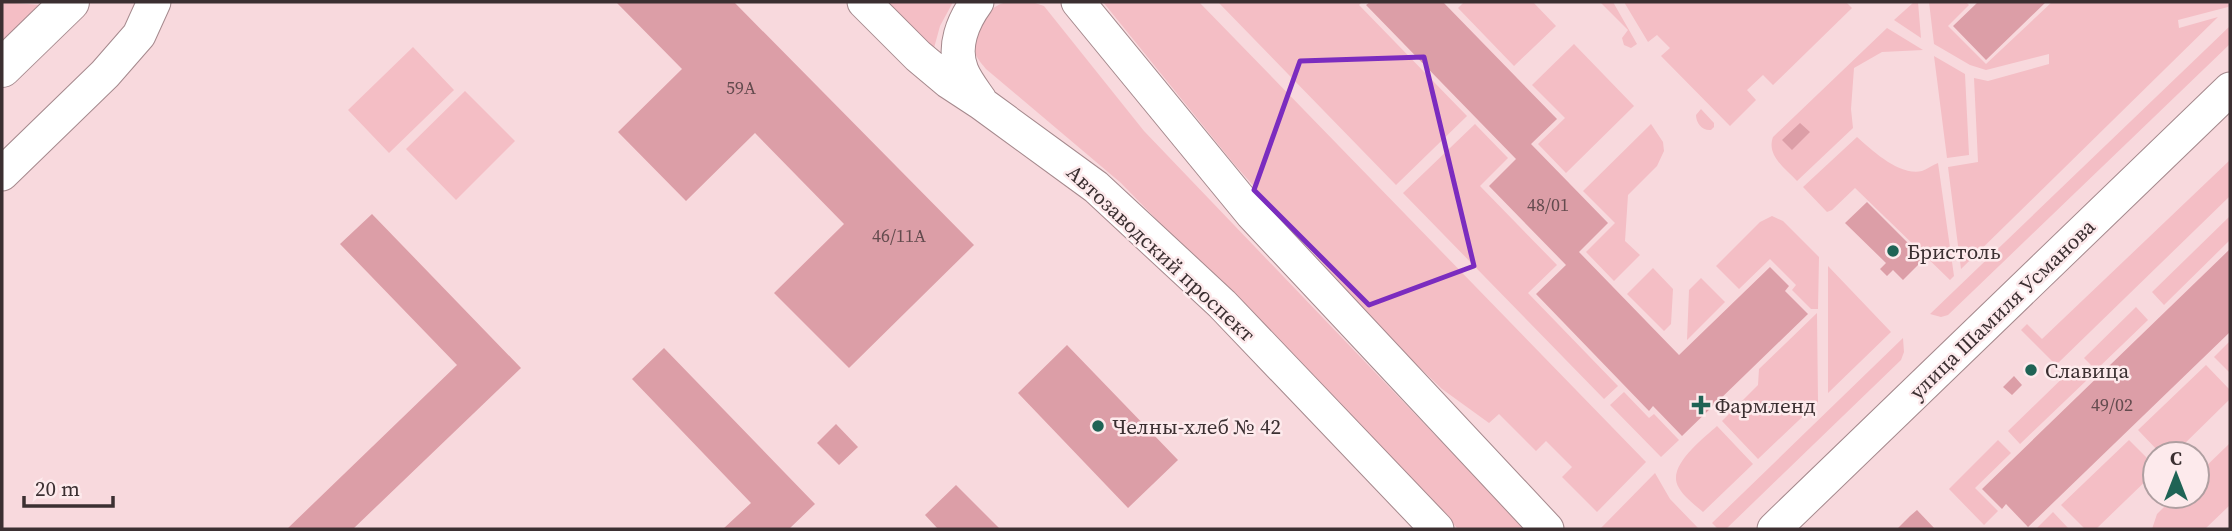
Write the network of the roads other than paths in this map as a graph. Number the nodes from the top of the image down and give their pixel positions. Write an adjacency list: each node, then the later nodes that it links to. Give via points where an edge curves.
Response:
1 (70, 2): 6 (main road)
2 (153, 2): 9 (street, via 139,35 106,74)
3 (864, 2): 8 (street, Автозаводский проспект, via 918,56)
4 (977, 2): 8 (street, via 964,23 958,46 961,70)
5 (1077, 4): 11 (street, via 1252,214)
6 (2, 68)
7 (2230, 89): 12 (street, улица Шамиля Усманова)
8 (981, 103): 10 (street, Автозаводский проспект, via 1091,183 1222,304)
9 (2, 174)
10 (1437, 529)
11 (1547, 529)
12 (1774, 529)

